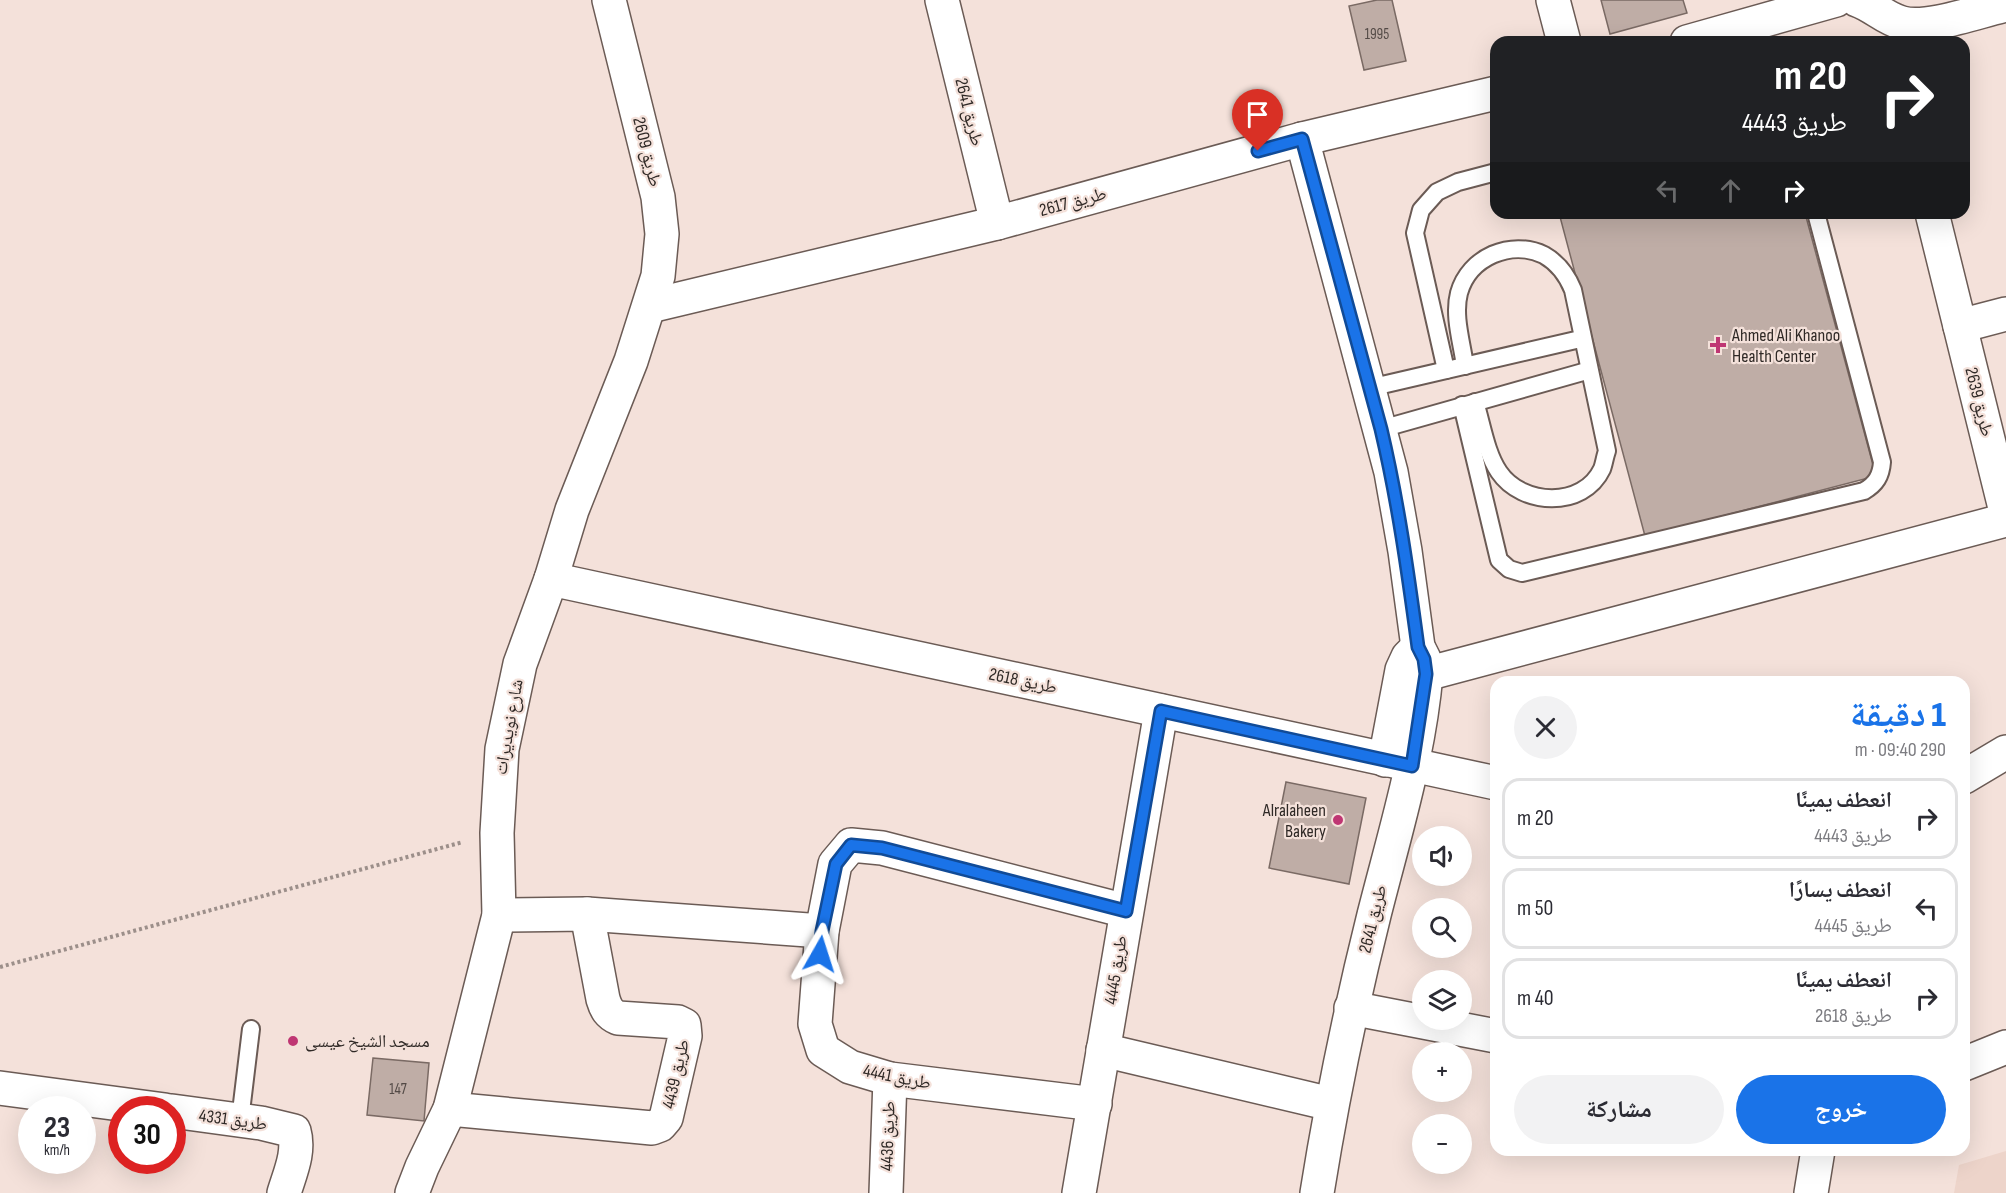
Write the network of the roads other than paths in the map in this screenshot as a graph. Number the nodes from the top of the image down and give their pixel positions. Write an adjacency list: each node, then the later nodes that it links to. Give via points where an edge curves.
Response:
1 (609, 0): 15 (street, طريق 2609, via 658,197 662,234)
2 (942, 0): 14 (street, طريق 2641)
3 (1553, 0): 7 (street)
4 (1836, 0): 8 (street)
5 (2006, 5): 6 (street, via 1924,25)
6 (1877, 19)
7 (1562, 36)
8 (1708, 36)
9 (1490, 94): 10 (street, طريق 2617)
10 (1302, 139): 14 (street, طريق 2617); 22 (street)
11 (1490, 174): 20 (lane, via 1437,192 1421,210 1415,233)
12 (1818, 219): 23 (lane, via 1882,462 1878,478 1864,491 1522,573 1499,560)
13 (1933, 219): 17 (street, طريق 2639)
14 (997, 223): 15 (street, طريق 2617)
15 (650, 306): 27 (street, شارع نويديرات, via 572,510)
16 (2006, 314): 17 (street)
17 (1960, 326): 25 (street, طريق 2639)
18 (1576, 340): 19 (lane)
19 (1465, 366): 20 (lane); 23 (lane, via 1457,306 1466,278 1486,257 1500,251 1530,250 1545,256 1562,270 1573,290 1606,451 1601,469 1592,481 1567,497 1552,499 1523,492 1500,474)
20 (1446, 370): 22 (lane)
21 (1583, 372): 23 (lane)
22 (1369, 388): 24 (street)
23 (1468, 404): 24 (lane)
24 (1381, 429): 28 (street)
25 (2006, 512)
26 (2006, 520): 28 (street)
27 (551, 579): 29 (street, طريق 2618); 36 (street, شارع نويديرات, via 520,664 502,749 497,833)
28 (1422, 660): 31 (street, طريق 2641, via 1408,657 1402,670)
29 (1161, 711): 31 (street, طريق 2618); 34 (street, طريق 4445)
30 (2006, 752): 32 (street)
31 (1399, 763): 33 (street, طريق 2618); 38 (street, طريق 2641)
32 (1970, 773)
33 (1490, 782)
34 (1126, 911): 37 (street, طريق 4441, via 882,848 851,845 836,864); 42 (street, طريق 4445)
35 (587, 914): 36 (street); 37 (street); 49 (street, طريق 4439, via 605,1008 618,1018 684,1025 685,1036 666,1119 652,1128)
36 (499, 915): 49 (street, شارع نويديرات)
37 (822, 931): 44 (street, طريق 4441, via 815,1024 823,1050 850,1067)
38 (1351, 1008): 40 (street); 48 (street, طريق 2641)
39 (251, 1029): 51 (lane)
40 (1490, 1035)
41 (2006, 1047): 43 (street)
42 (1103, 1050): 47 (street, طريق 4445); 48 (street)
43 (1970, 1062)
44 (890, 1079): 47 (street, طريق 4441); 55 (street, طريق 4436)
45 (0, 1088): 46 (street)
46 (108, 1102)
47 (1095, 1104): 56 (street, طريق 4445)
48 (1331, 1104): 57 (street, طريق 2641)
49 (450, 1109): 54 (street, شارع نويديرات)
50 (186, 1113): 51 (street, طريق 4331)
51 (240, 1120): 53 (street, طريق 4331, via 294,1131 296,1152)
52 (1817, 1156): 58 (street)
53 (284, 1193)
54 (412, 1193)
55 (886, 1193)
56 (1079, 1193)
57 (1317, 1193)
58 (1810, 1193)

